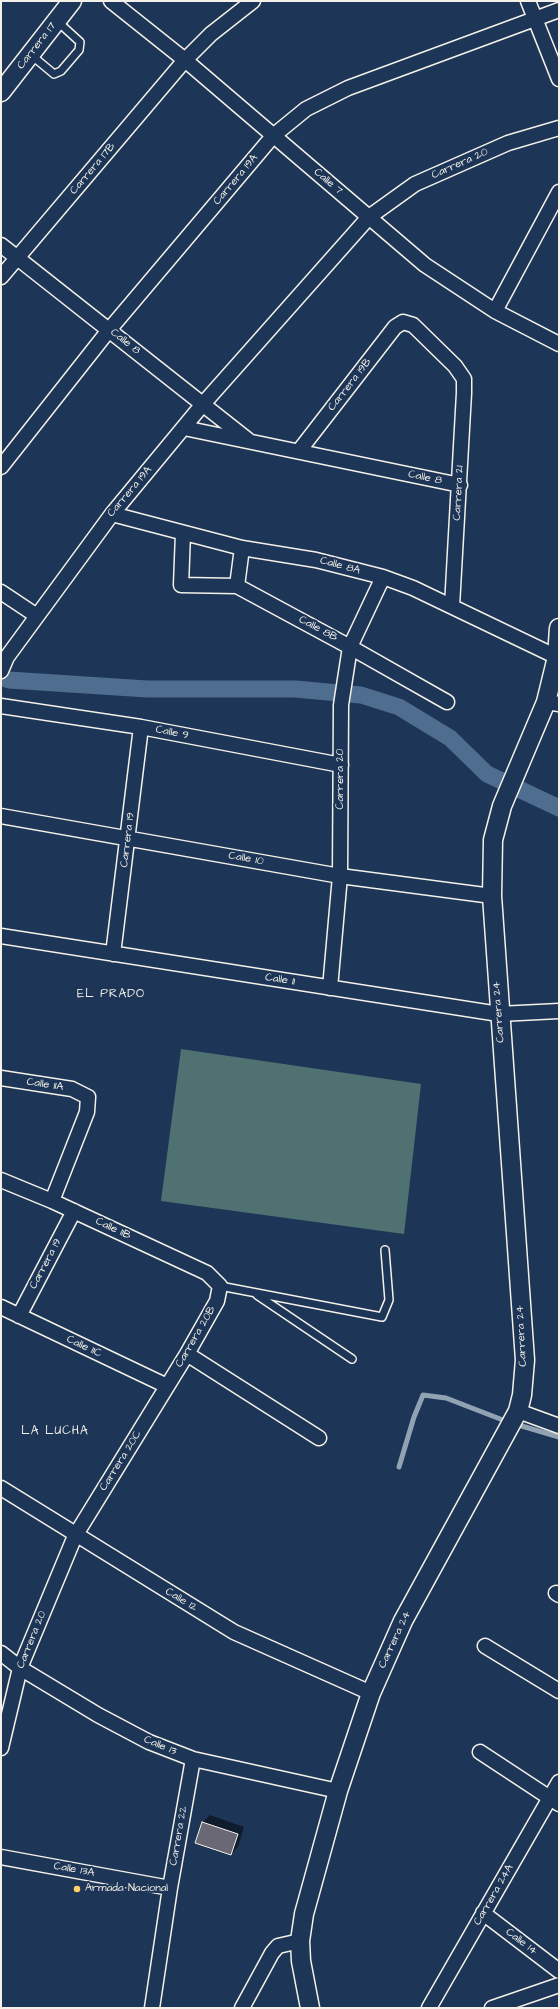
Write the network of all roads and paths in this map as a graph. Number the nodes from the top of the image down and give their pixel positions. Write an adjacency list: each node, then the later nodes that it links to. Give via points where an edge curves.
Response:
1 (72, 1): 7 (street, Carrera 17)
2 (111, 1): 9 (street, Calle 7)
3 (253, 1): 9 (street, via 211,34)
4 (528, 1): 6 (street)
5 (559, 10): 6 (street, Carrera 19A)
6 (535, 20): 10 (street); 13 (street, Carrera 19A, via 348,88 306,109)
7 (57, 21): 8 (street, Carrera 17); 8 (lane, via 80,42 79,50 61,71 54,74)
8 (30, 54): 11 (street, Carrera 17)
9 (185, 60): 13 (street, Calle 7); 17 (street, Carrera 17B)
10 (559, 79)
11 (1, 92)
12 (559, 128): 15 (street, Carrera 20, via 508,143 414,184)
13 (273, 136): 15 (street, Calle 7); 21 (street, Carrera 19A)
14 (559, 192): 19 (street)
15 (369, 217): 19 (street, Calle 7, via 425,265); 23 (street, Carrera 19A)
16 (1, 245): 17 (street, Calle 8)
17 (17, 258): 18 (street, Carrera 17B); 21 (street, Calle 8)
18 (1, 277)
19 (495, 311): 22 (street, Calle 7)
20 (403, 322): 26 (street, Carrera 19B, via 395,327); 28 (street, Carrera 21, via 413,325 455,366 464,379)
21 (110, 330): 23 (street, Calle 8); 27 (street, Carrera 19A)
22 (559, 344)
23 (203, 404): 24 (street, Carrera 19A); 25 (street, Calle 8)
24 (184, 428): 25 (street, Calle 8); 29 (street, Carrera 19A)
25 (248, 440): 26 (street, Calle 8)
26 (299, 451): 28 (street, Calle 8)
27 (1, 467)
28 (460, 485): 35 (street, Carrera 21)
29 (112, 514): 30 (street, Calle 8A); 36 (street, Carrera 19A)
30 (183, 533): 31 (street, Calle 8A); 33 (street, Calle 8B, via 181,585)
31 (242, 548): 32 (street, Calle 8A, via 316,560); 33 (street)
32 (383, 577): 35 (street, Calle 8A); 38 (street, Carrera 20)
33 (237, 586): 38 (street, Calle 8B)
34 (1, 592): 36 (street)
35 (452, 606): 39 (street, Calle 8A)
36 (37, 616): 40 (street, Carrera 19A, via 7,657)
37 (559, 628): 39 (street, Carrera 24)
38 (350, 647): 41 (street, Calle 8B); 45 (street, Carrera 20, via 341,705)
39 (557, 657): 42 (street, Carrera 24)
40 (1, 671)
41 (447, 702)
42 (552, 703): 49 (street, Carrera 24, via 514,776 502,806 493,840)
43 (1, 706): 44 (street, Calle 9)
44 (141, 727): 45 (street, Calle 9); 47 (street, Carrera 19)
45 (341, 765): 48 (street, Carrera 20)
46 (1, 816): 47 (street, Calle 10)
47 (128, 838): 48 (street, Calle 10); 51 (street, Carrera 19)
48 (340, 876): 49 (street, Calle 10); 52 (street, Carrera 20)
49 (492, 896): 54 (street, Carrera 24)
50 (1, 936): 51 (street, Calle 11)
51 (113, 954): 52 (street, Calle 11)
52 (330, 988): 54 (street, Calle 11)
53 (559, 1011): 54 (street, Calle 11)
54 (500, 1014): 67 (street, Carrera 24, via 525,1360 523,1388)
55 (1, 1078): 57 (street, Calle 11A, via 72,1089 88,1098 87,1112)
56 (1, 1180): 57 (street, Calle 11B)
57 (52, 1201): 58 (street, Calle 11B)
58 (74, 1211): 60 (street, Calle 11B, via 207,1273); 63 (street, Carrera 19)
59 (385, 1250): 61 (lane, via 388,1300 382,1317)
60 (220, 1286): 61 (lane); 64 (street, Carrera 20B, via 217,1302)
61 (253, 1292): 65 (lane)
62 (1, 1307): 63 (street, Calle 11C)
63 (19, 1316): 66 (street, Calle 11C)
64 (187, 1354): 66 (street, Carrera 20B); 69 (street)
65 (352, 1359)
66 (167, 1386): 71 (street, Carrera 20C)
67 (516, 1415): 68 (street); 76 (street, Carrera 24, via 403,1621)
68 (559, 1426)
69 (318, 1438)
70 (1, 1488): 71 (street, Calle 12)
71 (75, 1536): 74 (street, Carrera 20); 76 (street, Calle 12, via 234,1632)
72 (485, 1646): 75 (street)
73 (1, 1653): 74 (street, Calle 13)
74 (20, 1668): 77 (street, Carrera 20); 79 (street, Calle 13, via 98,1715 150,1742)
75 (559, 1691)
76 (371, 1693): 81 (street, Carrera 24)
77 (1, 1748)
78 (480, 1752): 82 (street)
79 (193, 1759): 81 (street, Calle 13); 84 (street, Carrera 22)
80 (559, 1782): 82 (street, Carrera 24A)
81 (338, 1792): 86 (street, Carrera 24, via 304,1914)
82 (554, 1801): 85 (street, Carrera 24A)
83 (1, 1857): 84 (street, Calle 13A)
84 (170, 1888): 90 (street, Carrera 22)
85 (483, 1913): 87 (street, Calle 14); 93 (street, Carrera 24A)
86 (300, 1941): 91 (street, via 278,1946); 92 (street, Carrera 24)
87 (559, 1971)
88 (559, 1985): 89 (street)
89 (510, 2006): 94 (street)
90 (152, 2008)
91 (242, 2008)
92 (310, 2008)
93 (429, 2008)
94 (492, 2008)

